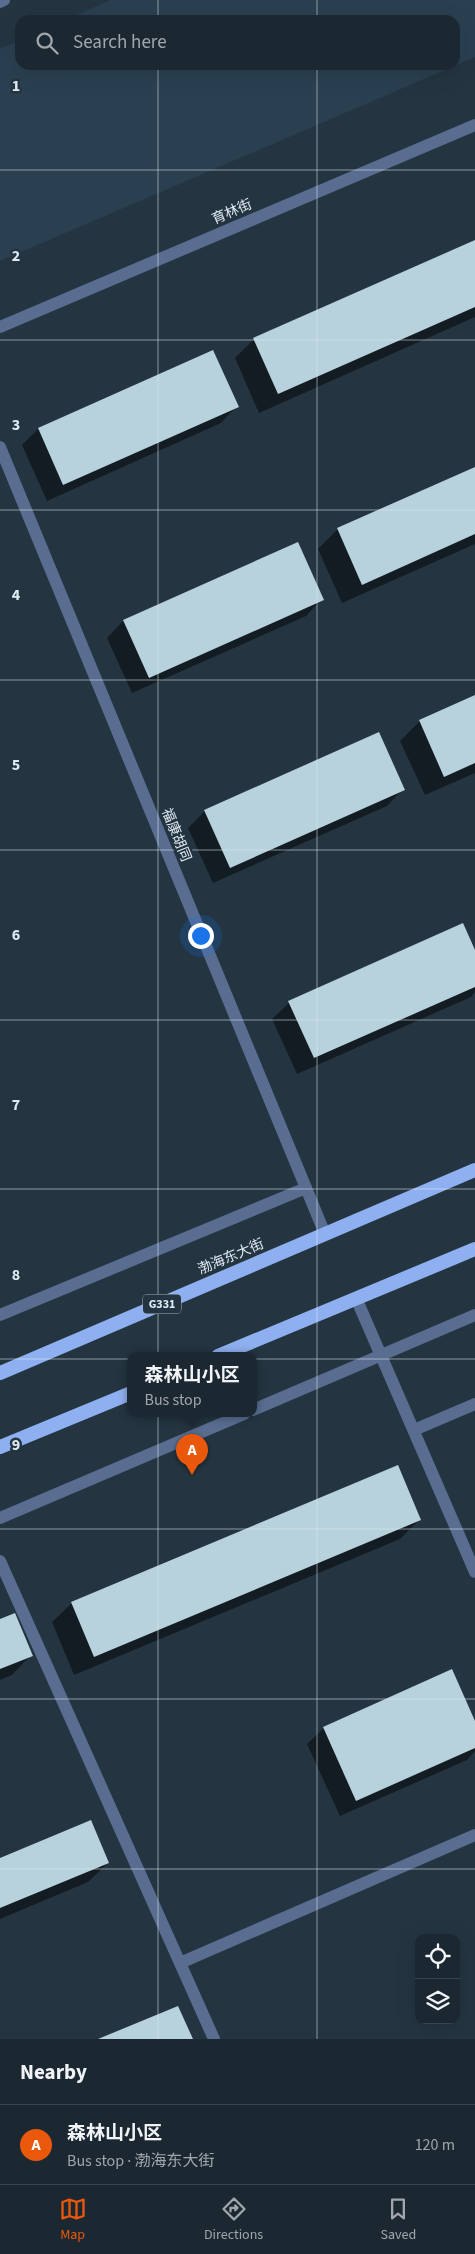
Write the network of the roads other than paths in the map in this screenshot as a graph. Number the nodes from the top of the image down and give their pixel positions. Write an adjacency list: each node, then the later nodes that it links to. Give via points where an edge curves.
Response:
1 (4, 0): 2 (street)
2 (0, 2)
3 (475, 125): 4 (street, 育林街)
4 (0, 327)
5 (0, 447): 7 (street, 福康胡同)
6 (475, 1170): 8 (highway, 渤海东大街 / G331)
7 (306, 1188): 8 (street, 福康胡同); 11 (street)
8 (325, 1234): 15 (highway, 渤海东大街 / G331)
9 (475, 1249): 10 (highway)
10 (356, 1298): 13 (highway); 14 (street)
11 (0, 1315)
12 (475, 1315): 14 (street)
13 (228, 1352)
14 (381, 1355): 18 (street); 20 (street)
15 (0, 1373)
16 (127, 1395): 21 (highway)
17 (475, 1404): 20 (street)
18 (257, 1408)
19 (237, 1417): 22 (street)
20 (414, 1430): 24 (street)
21 (0, 1447)
22 (0, 1518)
23 (0, 1561): 26 (street)
24 (475, 1572)
25 (475, 1835): 26 (street)
26 (180, 1963): 27 (street)
27 (214, 2039)

